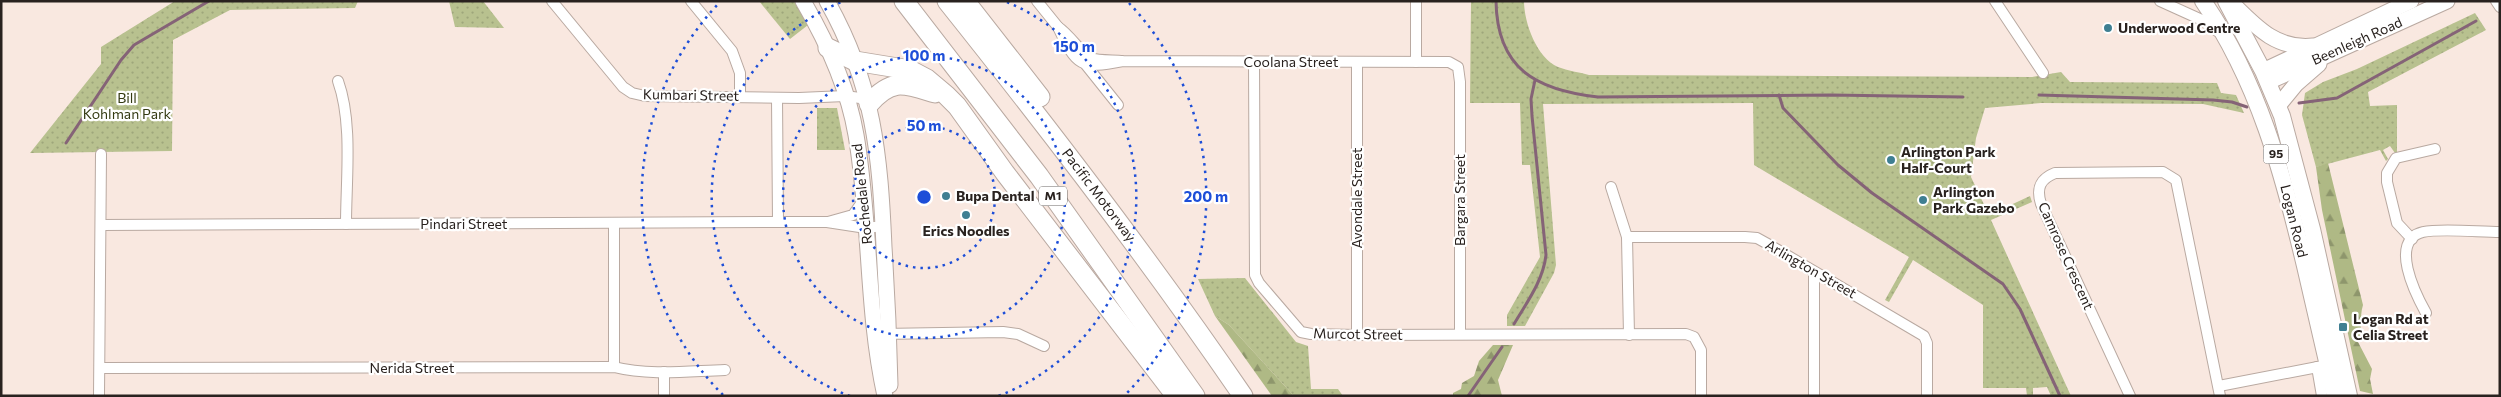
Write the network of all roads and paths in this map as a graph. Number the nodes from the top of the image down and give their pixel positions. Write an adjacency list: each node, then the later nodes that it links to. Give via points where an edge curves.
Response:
1 (552, 1): 36 (street, Kumbari Street, via 623,87 632,93 645,96)
2 (691, 1): 36 (street, via 732,51 740,73)
3 (804, 1): 21 (main road, Rochedale Road)
4 (827, 1): 22 (main road, Rochedale Road)
5 (904, 1): 74 (highway, M1, via 1039,176)
6 (947, 1): 68 (highway, Pacific Motorway, via 1073,159)
7 (965, 1): 68 (highway, via 1049,109 1182,292)
8 (1037, 1): 23 (street, via 1072,51)
9 (1416, 1): 27 (street)
10 (1994, 1): 30 (street)
11 (2203, 1): 19 (main road, Logan Road / 95)
12 (2226, 1): 31 (main road, Logan Road / 95)
13 (2230, 1): 20 (main road, via 2256,28 2273,40 2301,46)
14 (2411, 1): 20 (main road, Beenleigh Road)
15 (2447, 1): 20 (main road, Beenleigh Road)
16 (2496, 1): 18 (street)
17 (2164, 2): 19 (street, via 2202,20)
18 (2500, 7)
19 (2227, 40): 34 (main road, Logan Road / 95)
20 (2330, 47): 31 (main road, Beenleigh Road); 41 (main road)
21 (828, 48): 22 (highway); 37 (main road, Rochedale Road)
22 (855, 61): 35 (highway, via 910,70 928,79); 39 (main road, Rochedale Road)
23 (1088, 61): 24 (street, Coolana Street); 28 (street, Coolana Street); 33 (street)
24 (1123, 61): 25 (street, Coolana Street); 28 (street, Coolana Street)
25 (1254, 62): 26 (street, Coolana Street); 59 (street, Murcot Street, via 1255,276 1301,332)
26 (1357, 62): 27 (street, Coolana Street); 59 (street, Avondale Street)
27 (1416, 62): 29 (street, Coolana Street, via 1449,62)
28 (1105, 64): 33 (street, via 1101,70)
29 (1458, 67): 60 (street, Bargara Street)
30 (2043, 73)
31 (2265, 76): 34 (main road); 41 (main road, Logan Road / 95)
32 (338, 81): 48 (street, via 344,99 346,124)
33 (1102, 84): 40 (street)
34 (2249, 84): 63 (main road, Logan Road / 95, via 2286,186)
35 (946, 95): 39 (highway, via 901,84 883,90); 73 (highway)
36 (740, 96): 38 (street, Kumbari Street)
37 (845, 96): 38 (street, Kumbari Street); 39 (street, Kumbari Street, via 860,98); 45 (main road, Rochedale Road, via 856,135)
38 (777, 98): 46 (street)
39 (869, 104): 51 (main road, Rochedale Road, via 877,144)
40 (1118, 105)
41 (2278, 106): 82 (main road, Logan Road / 95, via 2303,194)
42 (2434, 149): 55 (street, via 2396,158 2388,173 2387,182 2397,223)
43 (101, 154): 50 (street)
44 (1611, 188): 54 (street)
45 (863, 201): 47 (street, Pindari Street, via 853,215); 52 (main road, Rochedale Road)
46 (778, 222): 47 (street, Pindari Street); 49 (street, Pindari Street)
47 (827, 222): 52 (street, Pindari Street)
48 (346, 224): 49 (street, Pindari Street); 50 (street, Pindari Street)
49 (614, 224): 65 (street)
50 (101, 225): 64 (street)
51 (883, 226): 52 (street, Pindari Street); 58 (main road, Rochedale Road)
52 (866, 228): 58 (main road, Rochedale Road)
53 (2500, 232): 55 (street, via 2423,232)
54 (1627, 237): 56 (street, Arlington Street, via 1757,238); 61 (street)
55 (2412, 239): 57 (street, via 2406,247 2406,263)
56 (1814, 272): 77 (street); 78 (street, Arlington Street, via 1924,336 1927,343)
57 (2426, 312)
58 (882, 334): 62 (street, via 1003,332 1018,334); 72 (main road, Rochedale Road)
59 (1357, 334): 60 (street, Murcot Street)
60 (1460, 334): 61 (street, Murcot Street)
61 (1629, 335): 76 (street, Murcot Street, via 1686,334 1694,337 1701,350)
62 (1044, 346)
63 (2322, 366): 69 (street); 80 (street); 81 (main road, Logan Road / 95)
64 (100, 368): 65 (street, Nerida Street); 70 (street)
65 (614, 368): 67 (street, Nerida Street)
66 (725, 370): 67 (street, Nerida Street)
67 (664, 372): 71 (street)
68 (1231, 379): 75 (highway, Pacific Motorway)
69 (2220, 391): 79 (street, Camrose Crescent, via 2179,186 2163,172 2055,173 2039,184 2038,196)
70 (99, 396)
71 (664, 396)
72 (887, 396)
73 (1176, 396)
74 (1195, 396)
75 (1243, 396)
76 (1701, 396)
77 (1814, 396)
78 (1927, 396)
79 (2130, 396)
80 (2322, 396)
81 (2335, 396)
82 (2349, 396)

